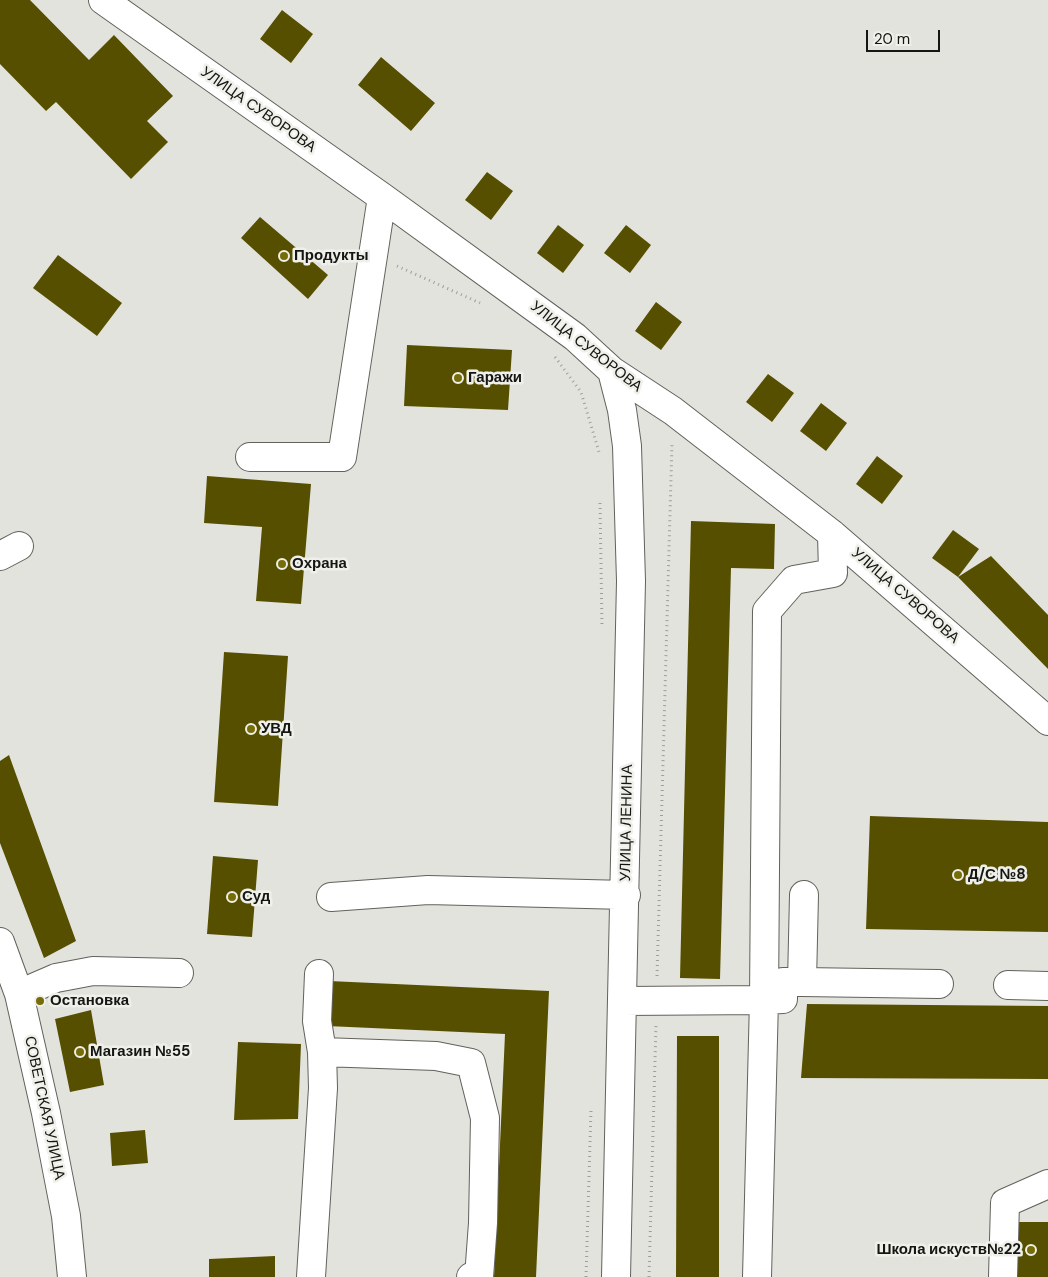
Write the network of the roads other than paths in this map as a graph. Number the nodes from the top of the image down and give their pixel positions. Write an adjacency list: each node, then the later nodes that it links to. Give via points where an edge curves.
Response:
1 (103, 0): 2 (street, УЛИЦА СУВОРОВА)
2 (382, 197): 3 (street, УЛИЦА СУВОРОВА, via 575,337); 4 (street, via 342,457)
3 (612, 371): 5 (street, УЛИЦА СУВОРОВА, via 672,411); 8 (street, УЛИЦА ЛЕНИНА, via 627,446 631,581)
4 (250, 457)
5 (832, 534): 6 (street, УЛИЦА СУВОРОВА); 18 (street, via 833,573 794,580 767,611)
6 (1048, 721)
7 (804, 895): 13 (street)
8 (626, 896): 9 (street, via 428,890); 19 (street, УЛИЦА ЛЕНИНА)
9 (331, 897)
10 (0, 942): 17 (street, СОВЕТСКАЯ УЛИЦА)
11 (179, 973): 17 (street, via 93,970 56,978)
12 (319, 974): 20 (street, via 317,1021)
13 (802, 982): 14 (street); 18 (street, via 783,982 784,999)
14 (939, 984)
15 (1008, 986): 16 (street)
16 (1048, 986)
17 (19, 994): 22 (street, СОВЕТСКАЯ УЛИЦА, via 66,1216)
18 (764, 1000): 19 (street); 26 (street)
19 (623, 1001): 25 (street, УЛИЦА ЛЕНИНА)
20 (322, 1052): 23 (street, via 323,1088); 24 (street, via 436,1056 471,1063 485,1118 479,1268 478,1277)
21 (1048, 1184): 27 (street, via 1005,1203)
22 (72, 1277)
23 (312, 1277)
24 (470, 1277)
25 (616, 1277)
26 (757, 1277)
27 (1003, 1277)

